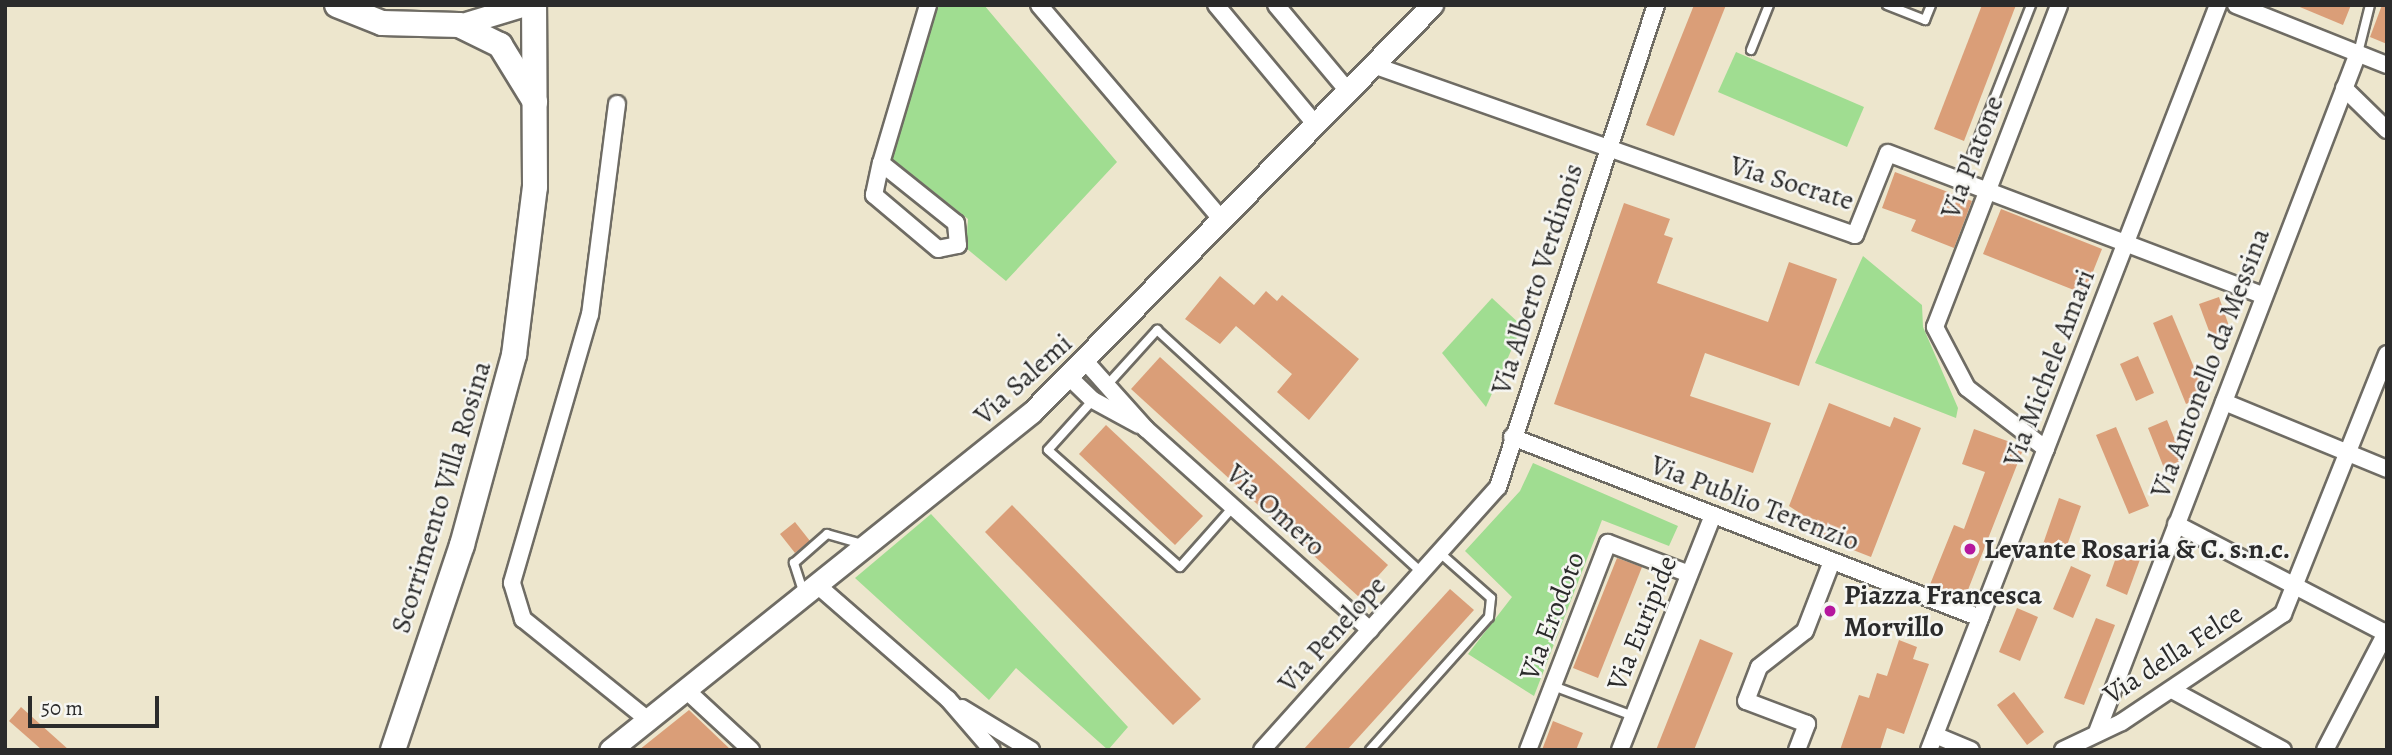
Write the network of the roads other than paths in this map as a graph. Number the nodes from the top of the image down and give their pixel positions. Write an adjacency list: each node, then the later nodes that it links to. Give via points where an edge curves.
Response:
1 (337, 5): 18 (main road, via 365,20)
2 (526, 5): 18 (street)
3 (534, 5): 26 (main road, Scorrimento Villa Rosina)
4 (928, 5): 31 (street)
5 (1039, 5): 33 (street)
6 (1216, 5): 27 (street)
7 (1276, 5): 24 (street)
8 (1432, 5): 21 (street, Via Salemi)
9 (1656, 5): 29 (street, Via Alberto Verdinois)
10 (1769, 5): 19 (lane)
11 (1886, 5): 12 (lane, via 1925,20)
12 (1931, 5)
13 (2031, 5): 30 (lane)
14 (2059, 5): 32 (street, Via Platone)
15 (2218, 5): 34 (street, Via Michele Amari)
16 (2236, 5): 20 (street)
17 (2370, 5): 20 (lane)
18 (457, 15): 26 (main road, via 500,46)
19 (1751, 50)
20 (2358, 53): 22 (street); 23 (street, Via Antonello da Messina)
21 (1373, 65): 24 (street, Via Salemi); 29 (street, Via Socrate)
22 (2387, 65)
23 (2344, 88): 28 (street); 35 (street, Via Antonello da Messina)
24 (1348, 91): 27 (street, Via Salemi)
25 (617, 104): 65 (street, via 590,314 513,583 523,619)
26 (538, 109): 68 (main road, Scorrimento Villa Rosina, via 514,355 463,545)
27 (1316, 125): 33 (street, Via Salemi)
28 (2387, 130)
29 (1608, 149): 32 (street, Via Socrate, via 1855,235 1888,153); 43 (street, Via Alberto Verdinois)
30 (1972, 155)
31 (881, 163): 31 (street, via 874,195 938,249 958,245 956,223)
32 (1987, 191): 34 (street, Via Socrate); 44 (street, Via Platone, via 1935,327 1967,388)
33 (1223, 221): 37 (street, Via Salemi)
34 (2126, 243): 35 (street, Via Socrate); 44 (street, Via Michele Amari)
35 (2264, 296): 41 (street, Via Antonello da Messina)
36 (2387, 354): 45 (street, Via della Felce)
37 (1086, 362): 38 (street, Via Salemi); 39 (street)
38 (1069, 377): 40 (street); 50 (street, Via Salemi)
39 (1109, 383): 42 (street); 53 (lane, via 1157,330)
40 (1093, 400): 42 (street); 47 (lane, via 1048,450 1180,568)
41 (2224, 401): 45 (street); 49 (street, Via Antonello da Messina)
42 (1146, 429): 47 (street, Via Omero)
43 (1512, 438): 48 (street, Via Publio Terenzio); 51 (street, Via Alberto Verdinois, via 1498,487)
44 (2046, 449): 57 (street, Via Michele Amari)
45 (2347, 453): 46 (street); 55 (street, Via della Felce)
46 (2387, 469)
47 (1233, 507): 58 (street, Via Omero)
48 (1713, 515): 52 (street, Via Publio Terenzio); 54 (street, Via Euripide)
49 (2176, 524): 55 (street); 66 (street, Via Antonello da Messina)
50 (865, 545): 56 (street, Via Salemi); 56 (lane, via 827,534 794,563)
51 (1440, 553): 53 (street, Via Penelope); 74 (lane, via 1491,598 1489,617)
52 (1832, 561): 57 (street, Via Publio Terenzio); 77 (street, via 1805,631 1759,667 1746,701 1807,724)
53 (1422, 573): 58 (street, Via Penelope)
54 (1689, 574): 60 (street, Via Erodoto, via 1608,543); 64 (street, Via Euripide)
55 (2295, 586): 59 (street); 62 (street, Via della Felce, via 2283,614)
56 (810, 589): 61 (street, Via Salemi); 63 (street)
57 (1980, 618): 67 (street, Via Michele Amari)
58 (1370, 631): 73 (street, Via Penelope)
59 (2386, 633): 81 (street)
60 (1553, 686): 64 (lane); 75 (street, Via Erodoto)
61 (685, 689): 65 (street, Via Salemi); 70 (street)
62 (2172, 690): 66 (street, Via della Felce); 80 (street)
63 (948, 699): 71 (street); 72 (street)
64 (1633, 716): 76 (street, Via Euripide)
65 (648, 720): 69 (street, Via Salemi)
66 (2097, 732): 79 (street, Via della Felce)
67 (1932, 743): 78 (street)
68 (393, 750)
69 (610, 750)
70 (751, 750)
71 (992, 750)
72 (1031, 750)
73 (1262, 750)
74 (1370, 750)
75 (1528, 750)
76 (1620, 750)
77 (1797, 750)
78 (1971, 750)
79 (2063, 750)
80 (2283, 750)
81 (2325, 750)

